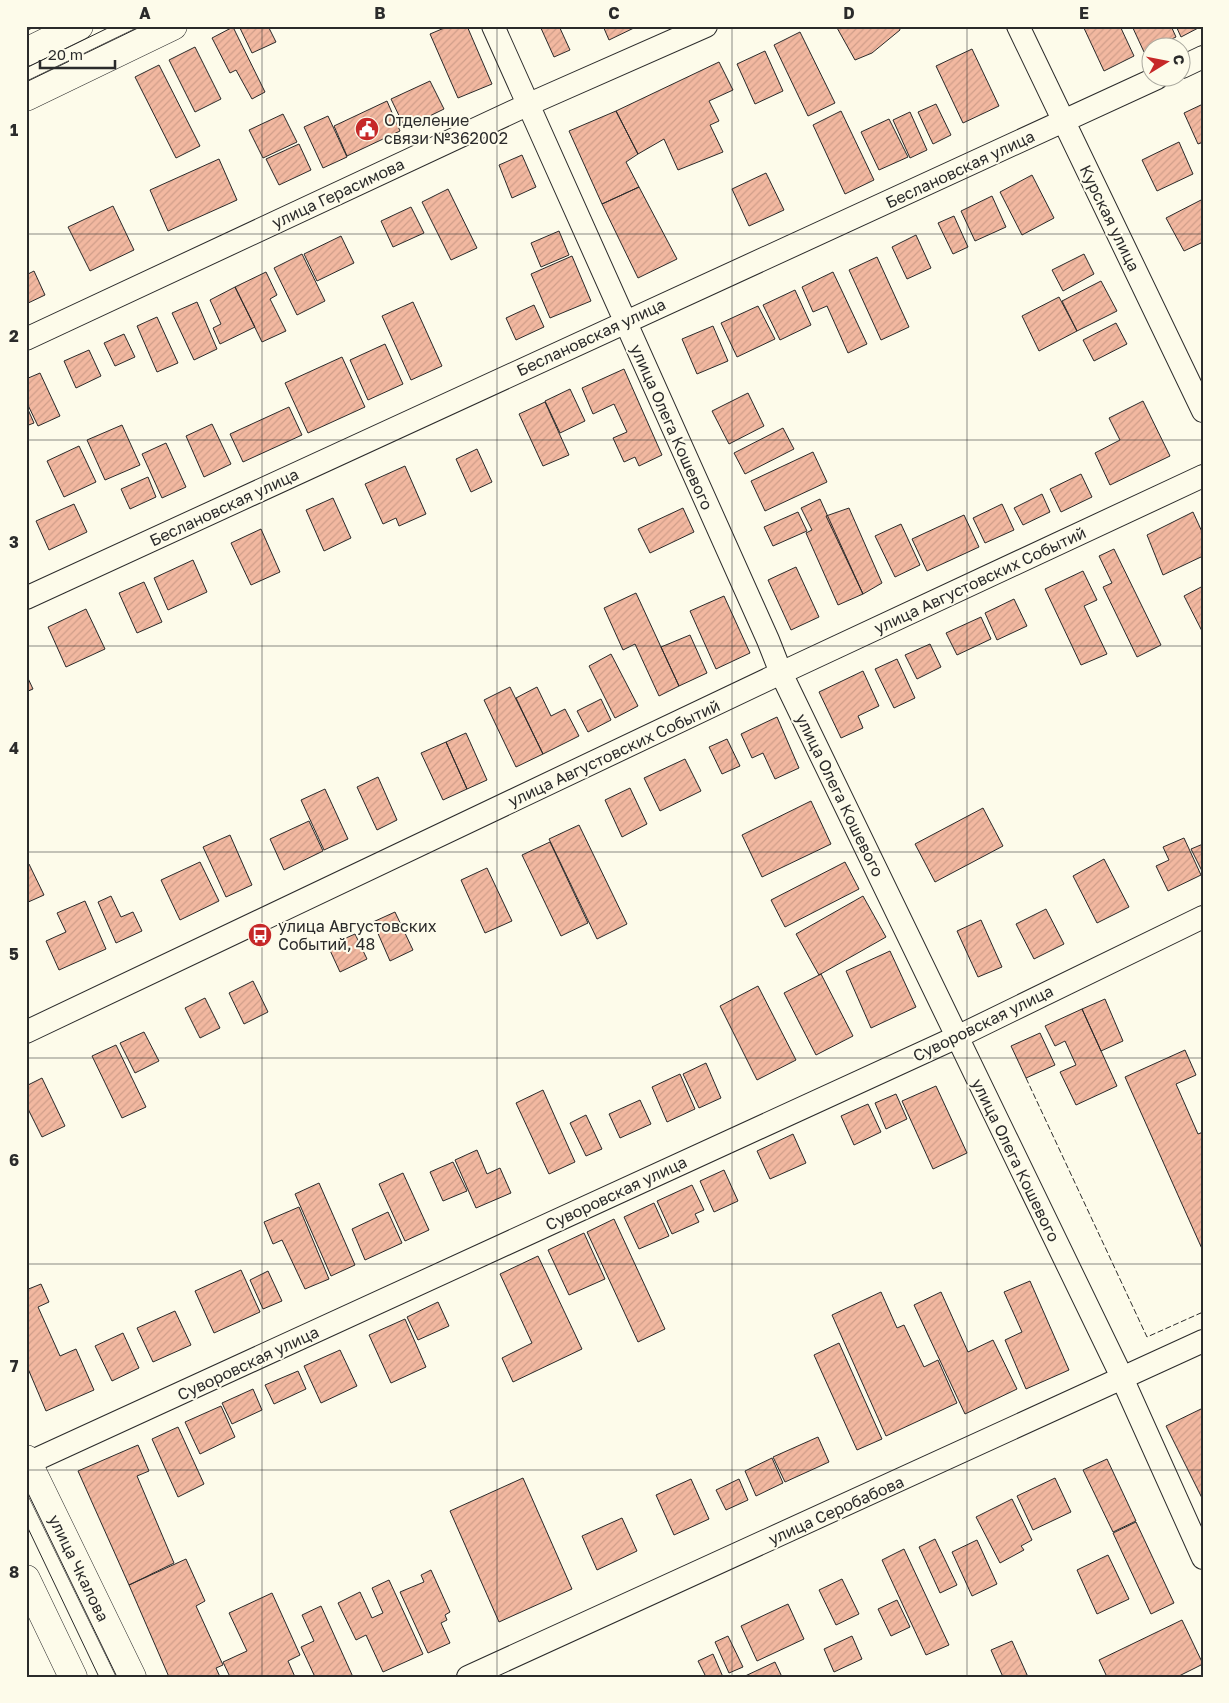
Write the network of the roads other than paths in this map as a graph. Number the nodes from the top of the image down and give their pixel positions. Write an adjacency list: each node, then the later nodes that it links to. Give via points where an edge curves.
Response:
1 (79, 26): 6 (main road)
2 (173, 26): 8 (main road)
3 (493, 26): 9 (street, улица Олега Кошевого)
4 (706, 26): 9 (street, улица Герасимова)
5 (1018, 26): 10 (street, Курская улица)
6 (26, 52)
7 (1142, 85): 10 (street, Беслановская улица)
8 (26, 97)
9 (527, 105): 11 (street, улица Олега Кошевого); 12 (street, улица Герасимова)
10 (1063, 121): 11 (street, Беслановская улица); 13 (street, Курская улица)
11 (624, 322): 15 (street, Беслановская улица); 16 (street, улица Олега Кошевого)
12 (26, 339)
13 (1203, 411)
14 (1203, 476): 16 (street, улица Августовских Событий)
15 (26, 598)
16 (781, 673): 18 (street, улица Августовских Событий); 19 (street, улица Олега Кошевого)
17 (1203, 917): 19 (street, Суворовская улица)
18 (26, 1032)
19 (957, 1037): 21 (street, улица Олега Кошевого); 22 (street, Суворовская улица)
20 (1203, 1341): 21 (street, улица Серобабова)
21 (1123, 1380): 23 (street, улица Олега Кошевого); 27 (street, улица Серобабова)
22 (27, 1462): 26 (main road, улица Чкалова)
23 (1203, 1558)
24 (26, 1580): 25 (main road)
25 (73, 1677)
26 (132, 1677)
27 (468, 1677)

